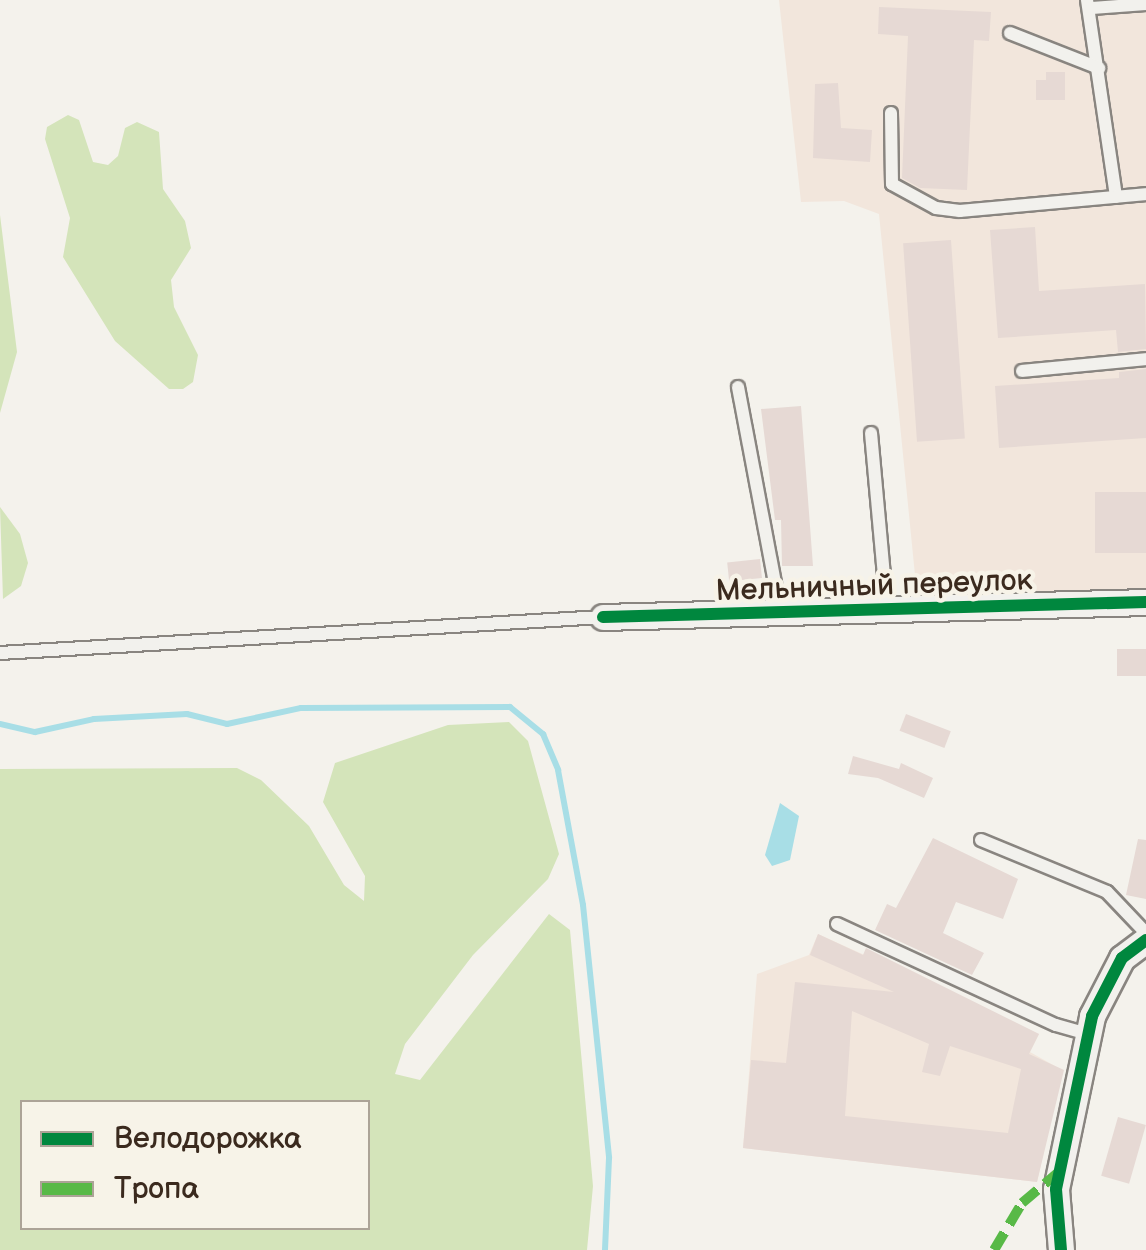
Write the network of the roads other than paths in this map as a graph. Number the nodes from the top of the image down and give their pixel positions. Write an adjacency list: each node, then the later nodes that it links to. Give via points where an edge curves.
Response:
1 (1090, 4): 2 (lane); 4 (lane)
2 (1146, 4)
3 (1010, 33): 4 (lane)
4 (1099, 68): 7 (lane)
5 (891, 113): 7 (lane, via 892,184 936,208 960,212)
6 (1146, 194): 7 (lane)
7 (1116, 197)
8 (1146, 359): 9 (lane)
9 (1022, 371)
10 (738, 387): 14 (lane)
11 (871, 433): 13 (lane)
12 (1146, 602): 13 (street, Мельничный переулок)
13 (887, 610): 14 (street, Мельничный переулок)
14 (780, 615): 15 (street, Мельничный переулок)
15 (603, 617): 16 (lane)
16 (0, 653)
17 (981, 840): 19 (lane, via 1107,892)
18 (836, 924): 20 (lane)
19 (1146, 937): 20 (street, via 1106,983)
20 (1088, 1034): 21 (street, via 1054,1200)
21 (1061, 1250)

